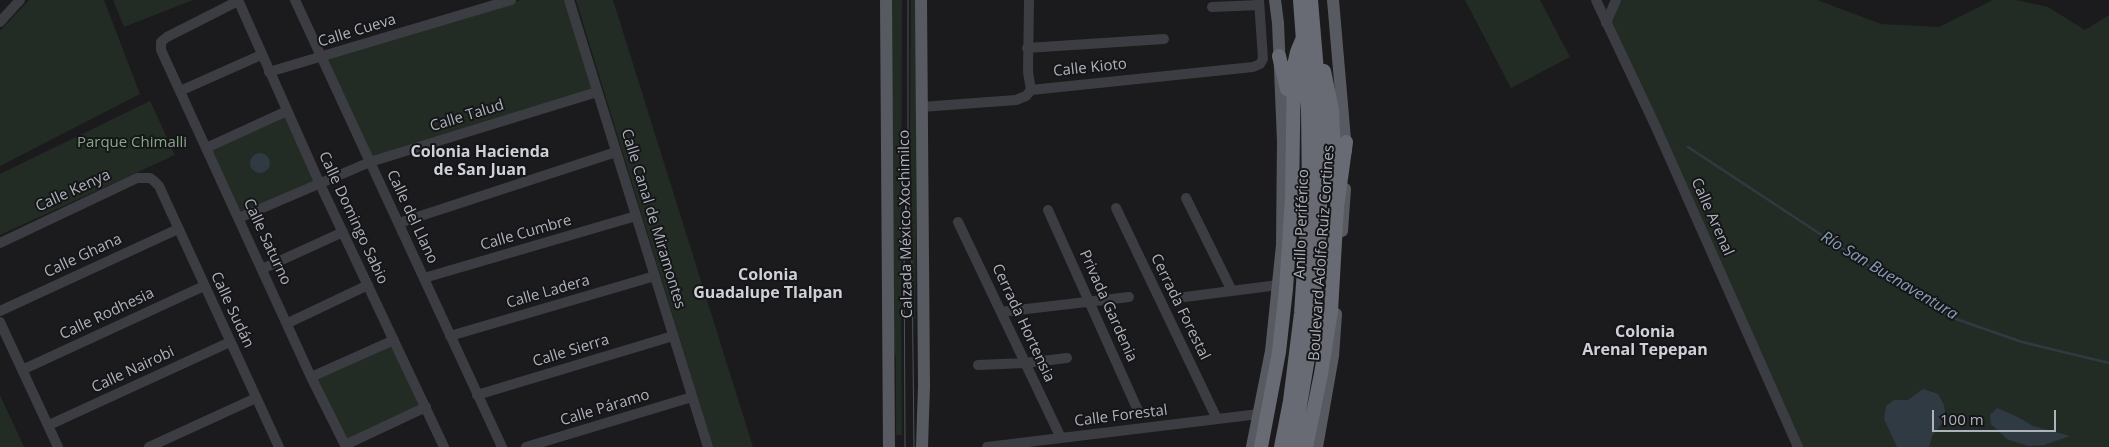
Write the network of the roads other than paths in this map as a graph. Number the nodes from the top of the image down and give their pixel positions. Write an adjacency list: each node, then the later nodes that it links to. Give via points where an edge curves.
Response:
1 (20, 0): 17 (street)
2 (295, 0): 25 (street, Calle del Llano)
3 (511, 0): 25 (street, Calle Cueva)
4 (569, 0): 29 (street, Calle Canal de Miramontes)
5 (886, 0): 90 (main road, Calzada México-Xochimilco)
6 (921, 0): 30 (main road, Calzada México-Xochimilco)
7 (1029, 0): 22 (street)
8 (1274, 0): 24 (main road)
9 (1300, 0): 19 (highway, Anillo Periférico)
10 (1312, 0): 21 (highway, Anillo Periférico)
11 (1333, 0): 33 (main road, Boulevard Adolfo Ruiz Cortines)
12 (1596, 0): 18 (street, Calle Arenal)
13 (1616, 0): 18 (street)
14 (238, 1): 23 (street, Calle Domingo Sabio); 28 (street, Calle Saturno, via 161,42 161,50)
15 (1259, 2): 16 (street); 27 (street, Calle Kioto, via 1263,59 1253,67)
16 (1212, 8)
17 (0, 22)
18 (1606, 22): 99 (street, Calle Arenal)
19 (1304, 37): 32 (highway, via 1294,65); 95 (highway, Anillo Periférico, via 1309,197 1301,313)
20 (1164, 40): 22 (street)
21 (1316, 46): 40 (highway, via 1332,110); 96 (highway, Anillo Periférico, via 1320,230 1309,352)
22 (1027, 48): 27 (street)
23 (261, 55): 26 (street, Calle Domingo Sabio); 28 (street)
24 (1279, 56): 32 (highway, via 1287,83); 54 (main road, via 1283,141 1282,245)
25 (320, 58): 26 (street, Calle Cueva); 36 (street, Calle del Llano)
26 (269, 72): 31 (street, Calle Domingo Sabio)
27 (1031, 90): 30 (street, Calle Kioto, via 1016,100)
28 (180, 92): 34 (street, Calle Saturno)
29 (597, 92): 35 (street, Calle Canal de Miramontes); 36 (street, Calle Talud)
30 (920, 107): 91 (main road, Calzada México-Xochimilco)
31 (287, 111): 34 (street); 37 (street, Calle Domingo Sabio)
32 (1293, 128): 94 (highway, via 1286,289 1279,352)
33 (1346, 142): 40 (highway); 98 (main road, Boulevard Adolfo Ruiz Cortines, via 1333,356)
34 (206, 148): 44 (street, Calle Saturno)
35 (616, 152): 43 (street, Calle Canal de Miramontes); 46 (street)
36 (370, 162): 37 (street, Calle Talud); 46 (street, Calle del Llano)
37 (319, 182): 44 (street, Calle Talud); 48 (street, Calle Domingo Sabio)
38 (159, 186): 47 (street, Calle Sudán); 49 (street, Calle Kenya, via 150,178 138,178)
39 (1186, 198): 56 (street)
40 (1338, 207): 97 (highway, via 1331,311)
41 (1116, 208): 79 (street, Cerrada Forestal)
42 (1048, 210): 59 (street, Privada Gardenia)
43 (636, 216): 51 (street, Calle Canal de Miramontes); 52 (street, Calle Cumbre)
44 (239, 218): 50 (street, Calle Saturno)
45 (958, 222): 61 (street, Cerrada Hortensia)
46 (398, 223): 52 (street, Calle del Llano)
47 (178, 229): 55 (street, Calle Sudán); 60 (street, Calle Ghana)
48 (343, 232): 50 (street); 53 (street, Calle Domingo Sabio)
49 (0, 243)
50 (262, 268): 63 (street, Calle Saturno)
51 (655, 276): 64 (street, Calle Ladera); 65 (street, Calle Canal de Miramontes)
52 (424, 278): 64 (street, Calle del Llano)
53 (368, 285): 63 (street); 66 (street, Calle Domingo Sabio)
54 (1278, 285): 56 (street); 77 (main road, via 1271,351)
55 (204, 286): 67 (street, Calle Sudán); 71 (street, Calle Rodhesia)
56 (1232, 291): 58 (street)
57 (1129, 297): 59 (street)
58 (1185, 297)
59 (1090, 302): 61 (street); 78 (street, Privada Gardenia)
60 (0, 311)
61 (1001, 312): 69 (street, Cerrada Hortensia)
62 (0, 322): 71 (street)
63 (288, 323): 72 (street, Calle Saturno)
64 (450, 336): 73 (street, Calle del Llano)
65 (673, 336): 73 (street, Calle Sierra); 74 (street, Calle Canal de Miramontes)
66 (394, 340): 72 (street); 76 (street, Calle Domingo Sabio)
67 (230, 342): 75 (street, Calle Sudán); 80 (street, Calle Nairobi)
68 (1067, 358): 69 (street)
69 (1025, 363): 70 (street); 81 (street, Cerrada Hortensia)
70 (978, 365)
71 (22, 370): 80 (street)
72 (311, 377): 82 (street, Calle Saturno)
73 (477, 395): 87 (street, Calle del Llano)
74 (692, 397): 88 (street, Calle Páramo); 89 (street, Calle Canal de Miramontes)
75 (256, 398): 84 (street); 85 (street, Calle Sudán)
76 (426, 407): 82 (street); 86 (street, Calle Domingo Sabio)
77 (1259, 414): 79 (street, Calle Forestal); 93 (main road)
78 (1140, 415)
79 (1217, 419): 81 (street, Calle Forestal)
80 (48, 425): 83 (street)
81 (1061, 438): 92 (street, Calle Forestal)
82 (345, 446)
83 (58, 447)
84 (149, 447)
85 (279, 447)
86 (444, 447)
87 (502, 447)
88 (526, 447)
89 (708, 447)
90 (889, 447)
91 (922, 447)
92 (987, 447)
93 (1252, 447)
94 (1261, 447)
95 (1281, 447)
96 (1293, 447)
97 (1306, 447)
98 (1317, 447)
99 (1798, 447)

